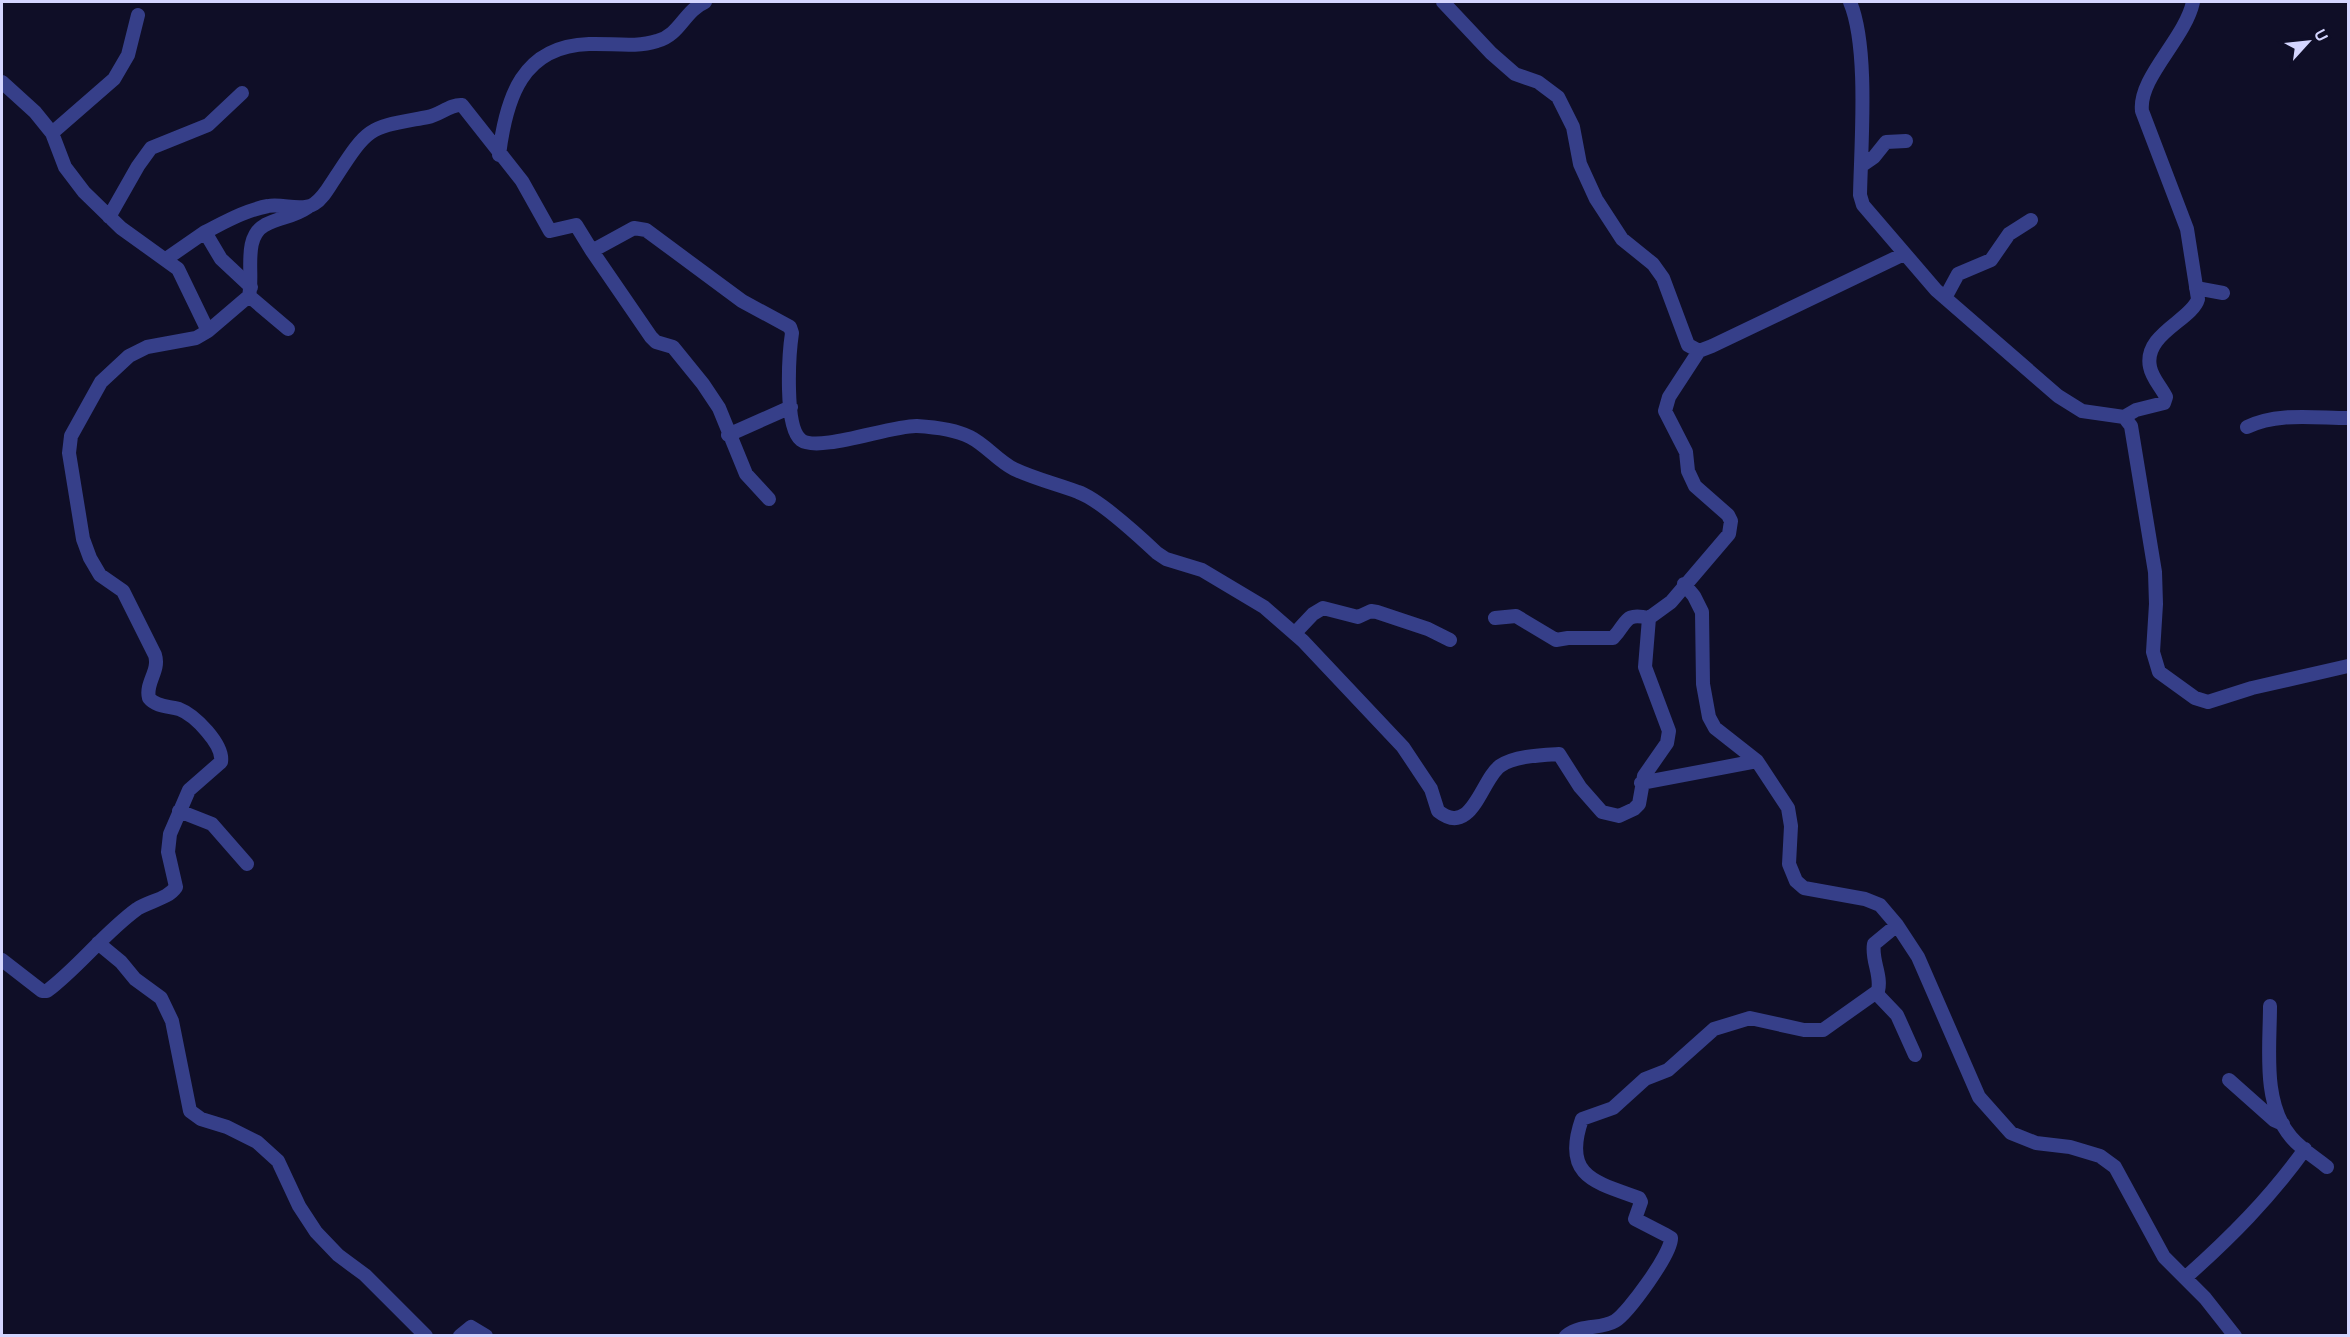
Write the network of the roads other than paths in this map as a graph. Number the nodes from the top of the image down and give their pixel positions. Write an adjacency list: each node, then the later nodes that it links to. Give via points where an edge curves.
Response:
1 (705, 2): 10 (street, via 687,14 672,35 657,41 558,48 541,58 514,89 504,118)
2 (1443, 2): 25 (street, via 1515,74 1538,82 1558,97 1573,127 1581,164 1596,199 1622,238 1664,278 1685,339)
3 (1850, 2): 11 (street, via 1860,60)
4 (2193, 2): 19 (street, via 2190,16 2146,85 2141,100 2187,229)
5 (138, 15): 8 (street, via 128,55 114,79)
6 (2, 82): 8 (street)
7 (242, 93): 13 (street, via 208,125 152,148)
8 (52, 133): 13 (street, via 65,167)
9 (1906, 141): 11 (street, via 1886,142)
10 (499, 155): 12 (street, via 462,105 431,116 381,125 365,135 326,192); 16 (street, via 522,181 550,231 576,225)
11 (1861, 166): 17 (street, via 1863,205)
12 (308, 207): 15 (street, via 266,206); 20 (street, via 295,216 265,225 256,234 252,242)
13 (109, 217): 18 (street)
14 (2031, 220): 22 (street, via 2004,239 1991,260 1958,274)
15 (205, 232): 18 (street); 20 (street, via 221,259)
16 (592, 250): 26 (street, via 634,228 646,230 742,302 790,327); 30 (street, via 651,337 673,347 703,384 719,408)
17 (1904, 254): 22 (street); 25 (street)
18 (166, 259): 24 (street, via 185,281)
19 (2196, 288): 21 (street); 27 (street, via 2196,304 2170,325 2150,351 2150,369 2163,390 2165,402)
20 (250, 292): 23 (street); 24 (street)
21 (2223, 293)
22 (1945, 298): 27 (street, via 2072,406)
23 (288, 329)
24 (208, 331): 40 (street, via 196,338 147,347 129,356 101,382 77,422 69,453 83,539 90,558 100,575 123,591 158,662 148,689 149,698 185,712 222,752 221,762 189,790)
25 (1699, 351): 32 (street, via 1669,397 1665,411 1686,452 1695,486 1728,515 1731,528)
26 (791, 407): 30 (street); 35 (street, via 798,436 809,443 838,441 905,425 952,430 970,437 1013,469 1080,492 1166,559 1202,570 1255,600)
27 (2124, 417): 37 (street, via 2134,435 2155,572 2153,652 2159,672 2195,698 2208,702)
28 (2349, 418): 29 (street, via 2262,420)
29 (2247, 427)
30 (728, 435): 31 (street, via 746,474)
31 (769, 500)
32 (1684, 584): 34 (street, via 1671,602); 38 (street, via 1702,612 1703,684 1709,717 1715,728)
33 (1495, 618): 34 (street, via 1516,616 1556,640 1614,638 1633,615)
34 (1649, 618): 39 (street, via 1645,667 1669,731 1667,743)
35 (1295, 633): 36 (street, via 1323,608 1358,617 1377,612); 39 (street, via 1403,747 1418,766 1443,815 1454,818 1466,814 1474,808 1492,773 1522,759 1559,754 1602,812 1619,816 1639,804)
36 (1449, 640)
37 (2349, 666)
38 (1756, 761): 39 (street); 42 (street, via 1788,808 1789,864 1796,881 1804,888 1880,905)
39 (1641, 783)
40 (179, 812): 41 (street, via 212,824); 43 (street, via 168,852 176,886 173,892 140,907)
41 (247, 864)
42 (1897, 925): 45 (street, via 1874,944 1872,954 1880,983); 52 (street, via 1918,957 1979,1097 1994,1116 2011,1132 2028,1140 2100,1156 2115,1167 2156,1245)
43 (98, 943): 44 (street, via 44,992); 53 (street, via 161,998 167,1008 193,1114 257,1142 278,1161 316,1232)
44 (2, 960)
45 (1875, 993): 47 (street, via 1896,1012); 56 (street, via 1823,1030 1804,1030 1750,1018 1714,1029 1668,1070 1646,1079 1613,1107 1582,1119 1578,1165 1592,1180 1639,1198 1635,1219 1671,1238 1671,1246 1647,1284 1614,1322 1586,1326)
46 (2270, 1006): 49 (street, via 2270,1076)
47 (1915, 1054)
48 (2229, 1080): 49 (street)
49 (2283, 1124): 50 (street)
50 (2305, 1149): 51 (street); 52 (street, via 2260,1207)
51 (2327, 1167)
52 (2185, 1278): 57 (street)
53 (426, 1335)
54 (460, 1335): 55 (street, via 471,1327)
55 (486, 1335)
56 (1566, 1335)
57 (2235, 1335)

